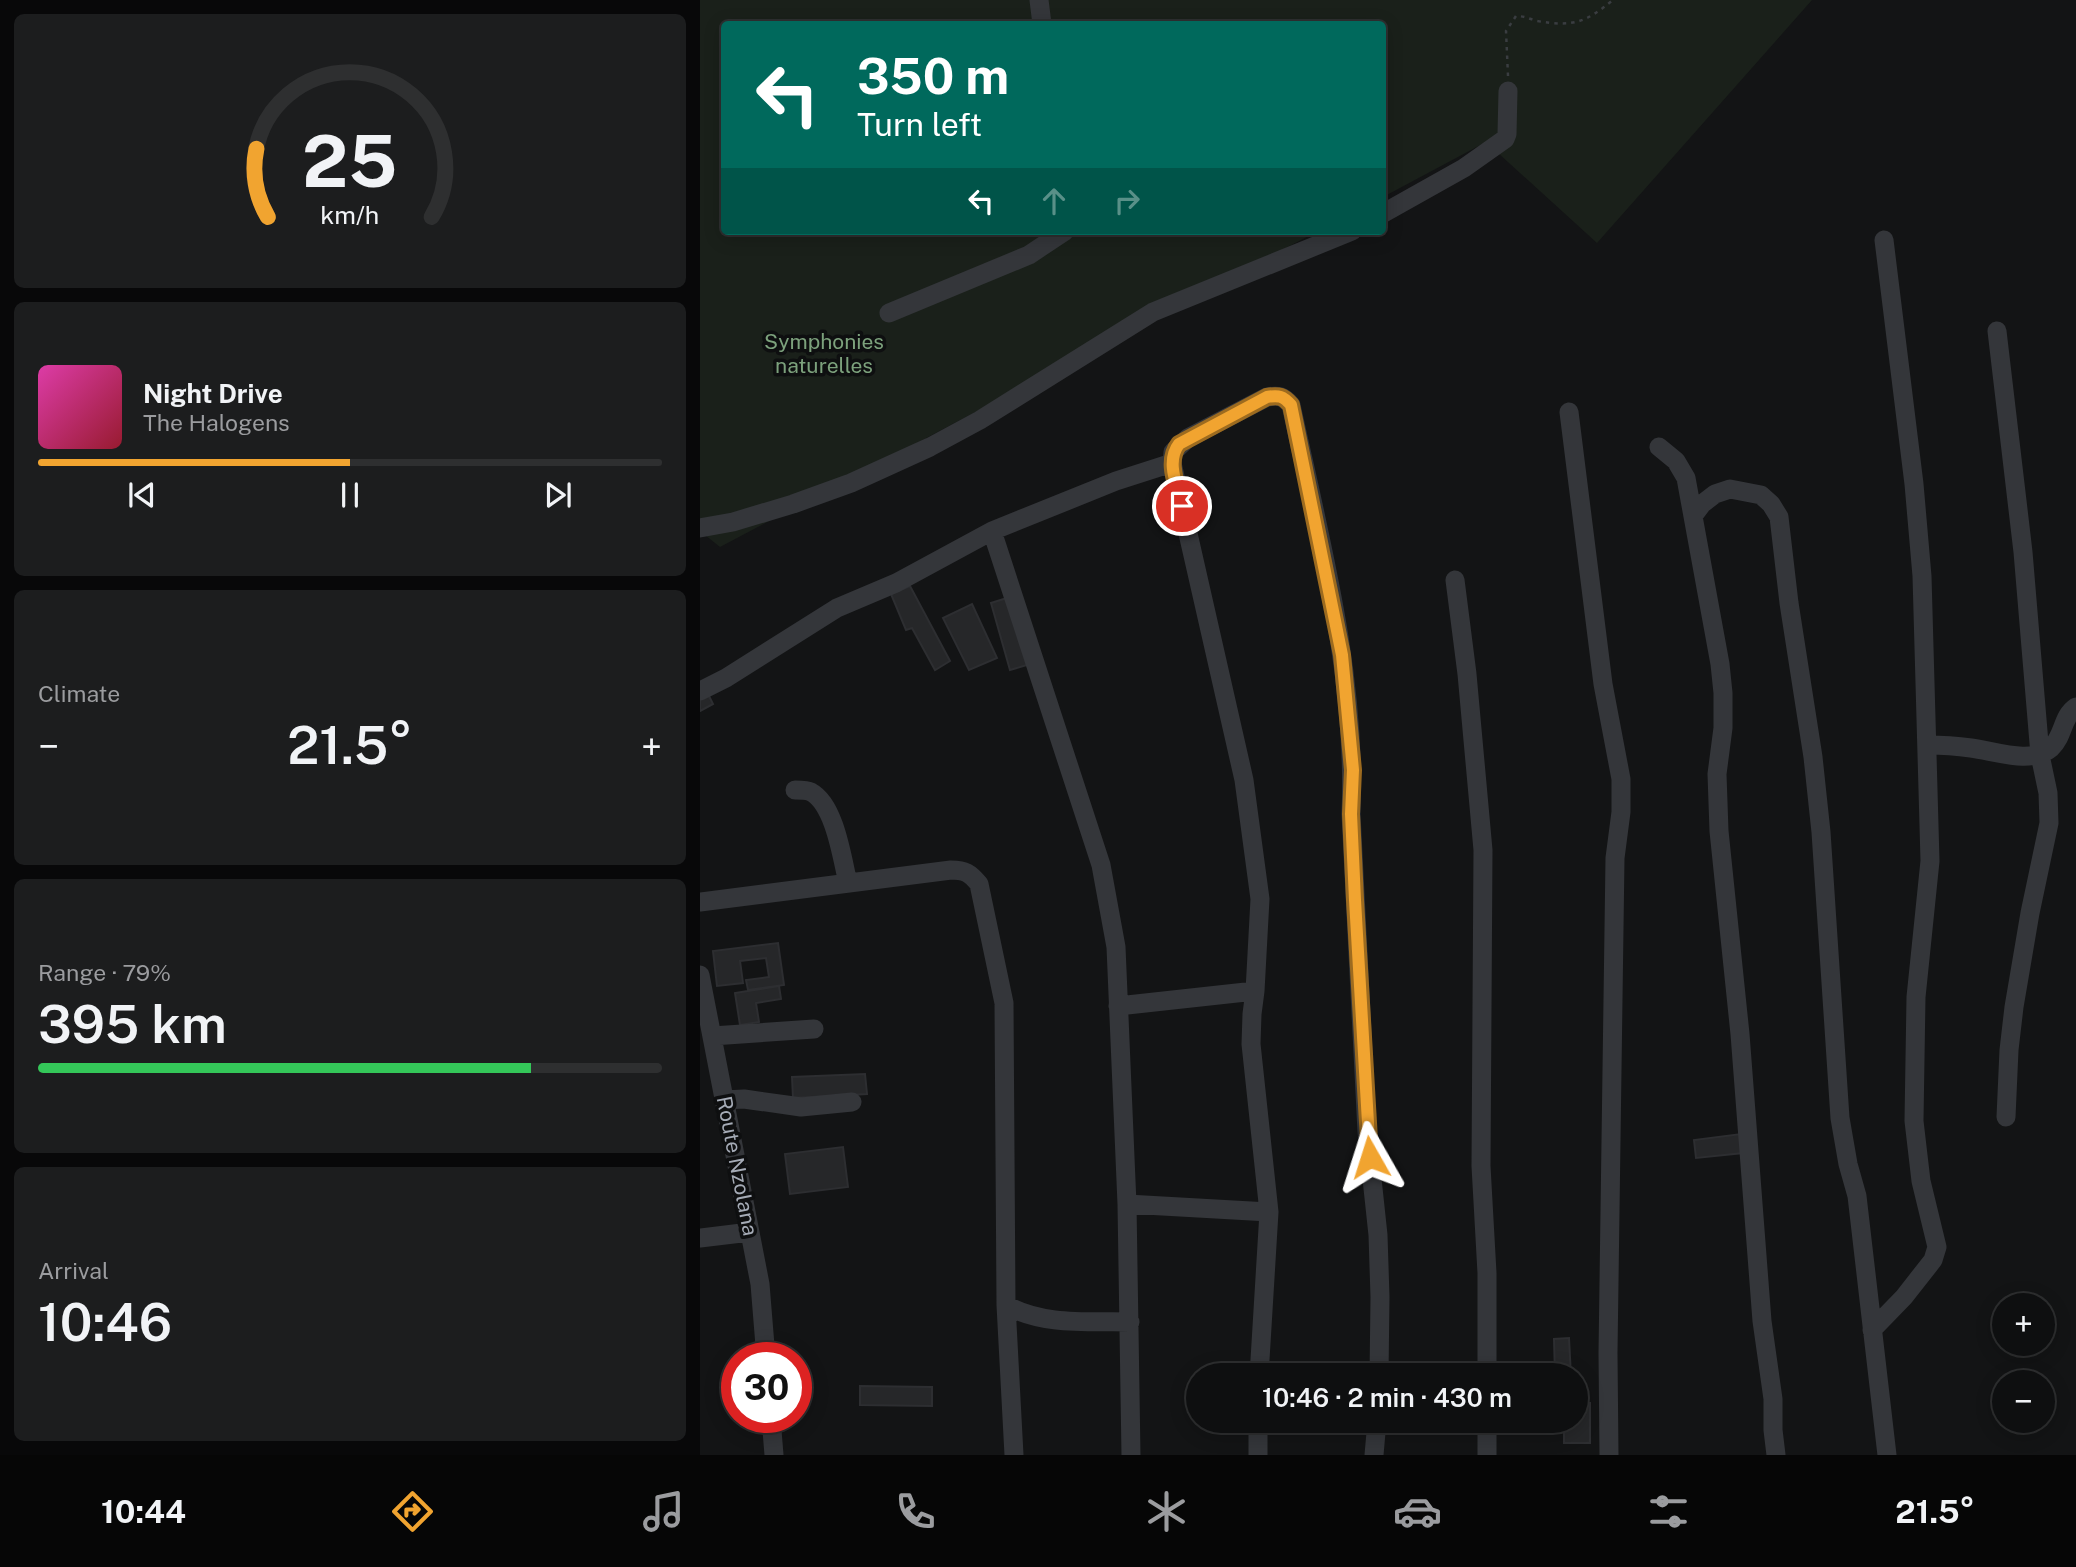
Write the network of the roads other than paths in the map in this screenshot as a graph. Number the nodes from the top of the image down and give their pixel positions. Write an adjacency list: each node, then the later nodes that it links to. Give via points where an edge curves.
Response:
1 (1039, 0): 2 (street)
2 (1042, 21)
3 (1508, 91): 4 (street, via 1504,139 1465,168)
4 (1386, 212)
5 (1059, 235): 8 (street, via 1029,255)
6 (1342, 235): 14 (street, via 1153,312 980,420 874,473 793,504)
7 (1884, 240): 19 (street, via 1922,576)
8 (889, 313)
9 (1997, 331): 20 (street, via 2023,552)
10 (1569, 412): 53 (street, via 1603,684 1621,779 1615,858)
11 (1659, 447): 13 (street, via 1676,461 1686,478)
12 (1172, 463): 15 (street); 25 (street, via 1247,794 1260,899); 41 (street, via 1179,444 1267,397 1284,397 1291,405 1342,655 1349,726 1361,1042 1378,1235)
13 (1693, 516): 38 (street, via 1702,504 1730,489 1761,495 1779,517 1814,757 1840,1118 1857,1196); 54 (street, via 1723,693 1717,774 1719,831)
14 (700, 528)
15 (992, 531): 17 (street, via 897,583 837,608); 26 (street, via 1101,865 1116,947)
16 (1455, 580): 42 (street, via 1483,850 1481,1166)
17 (700, 691)
18 (2076, 707): 20 (street, via 2067,716 2056,744)
19 (1927, 745): 20 (street); 38 (street, via 1930,861 1916,998 1914,1121 1921,1181 1937,1247 1933,1261)
20 (2040, 755): 31 (street, via 2049,823 2014,1007)
21 (795, 790): 22 (street, via 810,791 821,801 834,824)
22 (848, 883): 23 (street); 36 (street, via 963,870 979,884 1004,1003)
23 (700, 902)
24 (700, 975): 28 (street, Route Nzolana)
25 (1255, 991): 26 (street); 33 (street, via 1251,1044)
26 (1118, 1006): 32 (street)
27 (814, 1030): 28 (street)
28 (712, 1036): 29 (street, Route Nzolana)
29 (724, 1100): 30 (street, via 801,1107); 34 (street, Route Nzolana)
30 (852, 1102)
31 (2006, 1118)
32 (1128, 1204): 33 (street); 37 (street)
33 (1269, 1212): 40 (street)
34 (750, 1232): 35 (street); 39 (street, Route Nzolana)
35 (700, 1238)
36 (1006, 1305): 37 (street, via 1052,1320); 48 (street)
37 (1130, 1322): 49 (street)
38 (1872, 1330): 55 (street)
39 (765, 1342)
40 (1260, 1363)
41 (1379, 1363)
42 (1487, 1363)
43 (772, 1433): 47 (street)
44 (1258, 1433): 50 (street)
45 (1376, 1433): 51 (street)
46 (1487, 1433): 52 (street)
47 (774, 1455)
48 (1014, 1455)
49 (1131, 1455)
50 (1258, 1455)
51 (1374, 1455)
52 (1487, 1455)
53 (1609, 1455)
54 (1776, 1455)
55 (1887, 1455)

